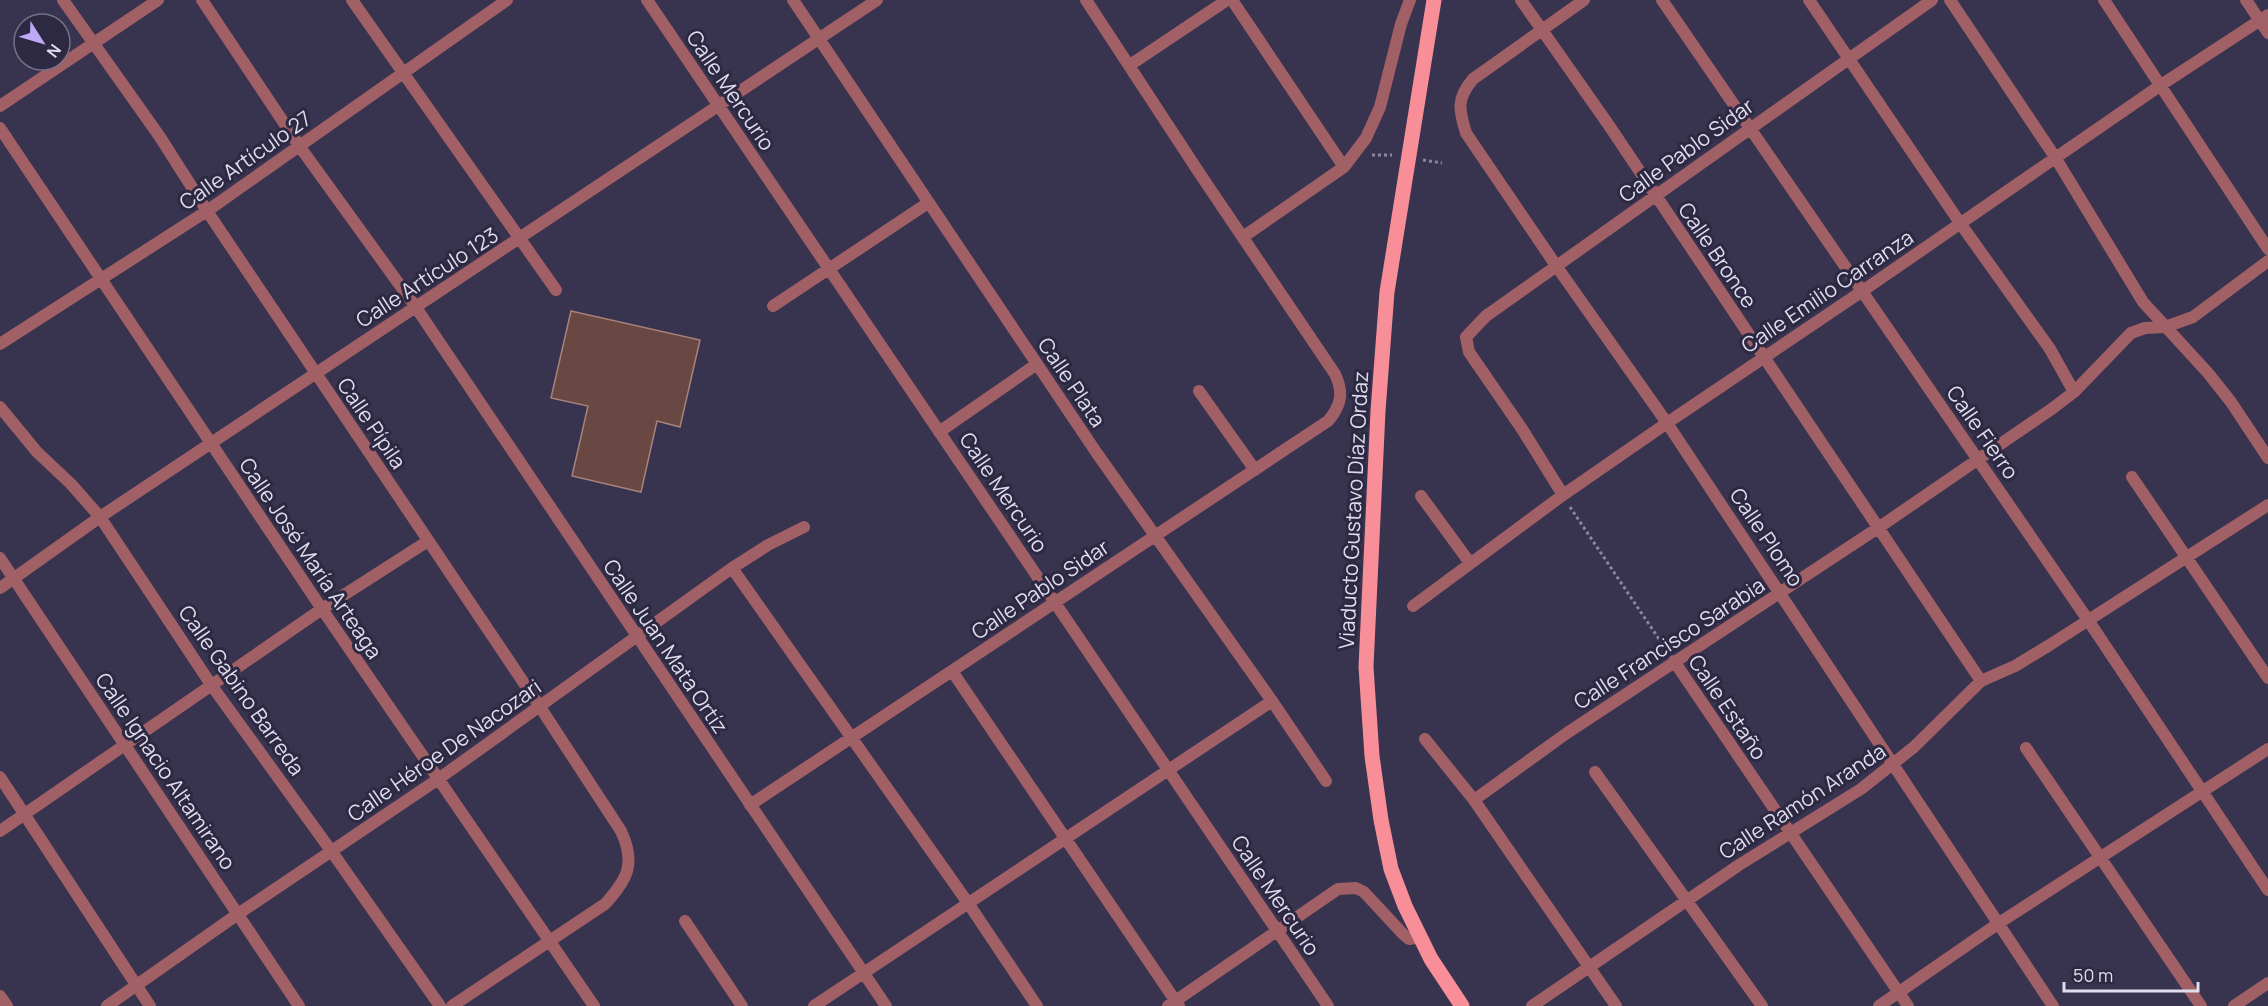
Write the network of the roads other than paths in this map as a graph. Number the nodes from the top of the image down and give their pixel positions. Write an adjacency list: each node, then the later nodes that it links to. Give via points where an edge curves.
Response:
1 (63, 0): 26 (street, Calle Pípila)
2 (159, 0): 26 (street)
3 (202, 0): 35 (street, Calle Juan Mata Ortíz)
4 (352, 0): 29 (street)
5 (647, 0): 31 (street, Calle Mercurio)
6 (793, 0): 25 (street, Calle Plata)
7 (877, 0): 25 (street, Calle Artículo 123)
8 (1086, 0): 28 (street)
9 (1227, 0): 28 (street)
10 (1232, 0): 37 (street)
11 (1410, 0): 37 (street, via 1380,108 1366,138)
12 (1434, 0): 122 (main road, Viaducto Gustavo Díaz Ordaz, via 1387,292 1366,667 1381,820 1391,868)
13 (1521, 0): 23 (street, Calle Bronce)
14 (1584, 0): 23 (street)
15 (1662, 0): 33 (street, Calle Fierro)
16 (1809, 0): 27 (street)
17 (1932, 0): 27 (street, Calle Pablo Sidar)
18 (1950, 0): 36 (street)
19 (2104, 0): 30 (street)
20 (2246, 0): 22 (street)
21 (504, 1): 29 (street, Calle Artículo 27)
22 (2264, 18): 24 (street); 30 (street, Calle Emilio Carranza)
23 (1542, 30): 38 (street, Calle Bronce); 46 (street, Calle Plomo, via 1473,79 1465,89 1459,111 1466,133)
24 (2268, 33)
25 (819, 39): 31 (street, Calle Artículo 123); 39 (street, Calle Plata)
26 (94, 44): 32 (street); 40 (street, Calle Pípila)
27 (1849, 60): 33 (street, Calle Pablo Sidar); 41 (street)
28 (1130, 64): 42 (street)
29 (402, 72): 35 (street, Calle Artículo 27); 43 (street)
30 (2161, 86): 36 (street, Calle Emilio Carranza); 44 (street)
31 (718, 104): 43 (street, Calle Artículo 123); 47 (street, Calle Mercurio)
32 (0, 106)
33 (1751, 127): 38 (street, Calle Pablo Sidar); 50 (street, Calle Fierro)
34 (0, 128): 48 (street, Calle José María Arteaga)
35 (300, 147): 40 (street, Calle Artículo 27); 51 (street, Calle Juan Mata Ortíz)
36 (2055, 157): 41 (street, Calle Emilio Carranza); 53 (street, via 2143,302)
37 (1344, 167): 42 (street)
38 (1655, 196): 46 (street, Calle Pablo Sidar); 55 (street, Calle Bronce)
39 (928, 202): 47 (street); 56 (street, Calle Plata)
40 (207, 211): 48 (street, Calle Artículo 27); 57 (street, Calle Pípila)
41 (1960, 223): 50 (street, Calle Emilio Carranza); 59 (street, via 2050,350)
42 (1243, 237): 66 (street, Calle Pablo Sidar, via 1335,374 1341,397 1328,421)
43 (520, 239): 49 (street); 51 (street, Calle Artículo 123)
44 (2268, 249)
45 (2268, 261): 53 (street, Calle Francisco Sarabia, via 2193,317)
46 (1557, 267): 61 (street, Calle Plomo); 68 (street, Calle Pablo Sidar, via 1486,316 1466,337 1469,352)
47 (828, 268): 52 (street); 62 (street, Calle Mercurio)
48 (101, 280): 54 (street, Calle Artículo 27); 63 (street, Calle José María Arteaga)
49 (556, 290)
50 (1862, 292): 55 (street, Calle Emilio Carranza); 65 (street, Calle Fierro)
51 (415, 306): 57 (street, Calle Artículo 123); 87 (street, Calle Juan Mata Ortíz)
52 (773, 306)
53 (2165, 327): 59 (street, Calle Francisco Sarabia, via 2131,333); 64 (street, via 2231,402)
54 (0, 344)
55 (1763, 358): 61 (street, Calle Emilio Carranza); 73 (street, Calle Bronce)
56 (1037, 364): 62 (street); 74 (street, Calle Plata)
57 (316, 374): 63 (street, Calle Artículo 123); 75 (street, Calle Pípila)
58 (1199, 391): 66 (street)
59 (2074, 392): 65 (street, Calle Francisco Sarabia)
60 (0, 407): 71 (street, Calle Gabino Barreda)
61 (1667, 423): 68 (street, Calle Emilio Carranza); 82 (street, Calle Plomo)
62 (939, 432): 83 (street, Calle Mercurio)
63 (211, 445): 71 (street, Calle Artículo 123); 85 (street, Calle José María Arteaga)
64 (2268, 458)
65 (1978, 459): 73 (street, Calle Francisco Sarabia); 86 (street, Calle Fierro)
66 (1255, 470): 74 (street, Calle Pablo Sidar)
67 (2132, 477): 77 (street)
68 (1563, 495): 78 (street, Calle Emilio Carranza)
69 (1421, 496): 78 (street)
70 (2268, 505): 77 (street, Calle Ramón Aranda)
71 (100, 517): 80 (street, Calle Artículo 123); 92 (street, Calle Gabino Barreda)
72 (804, 527): 79 (street, Calle Héroe De Nacozari)
73 (1878, 528): 82 (street, Calle Francisco Sarabia); 91 (street, Calle Bronce)
74 (1154, 537): 83 (street, Calle Pablo Sidar); 93 (street, Calle Plata)
75 (428, 541): 85 (street); 94 (street, Calle Pípila)
76 (0, 558): 80 (street, Calle Ignacio Altamirano)
77 (2187, 558): 86 (street, Calle Ramón Aranda); 90 (street)
78 (1470, 563): 84 (street, Calle Emilio Carranza)
79 (732, 568): 87 (street, Calle Héroe De Nacozari); 95 (street)
80 (14, 579): 81 (street, Calle Artículo 123); 97 (street, Calle Ignacio Altamirano)
81 (0, 588)
82 (1780, 593): 88 (street, Calle Francisco Sarabia); 100 (street, Calle Plomo)
83 (1055, 603): 89 (street, Calle Pablo Sidar); 101 (street, Calle Mercurio)
84 (1413, 606)
85 (322, 609): 92 (street); 104 (street, Calle José María Arteaga)
86 (2088, 620): 91 (street, Calle Ramón Aranda, via 2015,666); 106 (street, Calle Fierro)
87 (636, 637): 94 (street, Calle Héroe De Nacozari); 108 (street, Calle Juan Mata Ortíz)
88 (1674, 661): 107 (street, Calle Francisco Sarabia); 111 (street, Calle Estaño)
89 (952, 671): 95 (street, Calle Pablo Sidar); 112 (street)
90 (2268, 678)
91 (1981, 681): 100 (street, Calle Ramón Aranda)
92 (212, 686): 97 (street); 113 (street, Calle Gabino Barreda)
93 (1272, 701): 101 (street); 105 (street, Calle Plata)
94 (540, 707): 104 (street, Calle Héroe De Nacozari); 123 (street, Calle Pípila, via 621,831 629,863 627,876 605,904)
95 (852, 737): 108 (street, Calle Pablo Sidar); 117 (street)
96 (1425, 739): 107 (street)
97 (124, 745): 109 (street); 118 (street, Calle Ignacio Altamirano)
98 (2026, 748): 114 (street)
99 (2268, 749): 106 (street)
100 (1894, 765): 111 (street, Calle Ramón Aranda); 120 (street, Calle Plomo)
101 (1167, 770): 112 (street); 121 (street, Calle Mercurio)
102 (1595, 772): 116 (street)
103 (0, 777): 109 (street)
104 (437, 780): 113 (street, Calle Héroe De Nacozari); 123 (street, Calle José María Arteaga)
105 (1326, 781)
106 (2203, 792): 114 (street); 115 (street, Calle Fierro)
107 (1474, 800): 124 (street)
108 (750, 805): 125 (street, Calle Juan Mata Ortíz)
109 (25, 814): 110 (street); 127 (street)
110 (0, 831)
111 (1789, 833): 116 (street, Calle Ramón Aranda); 128 (street, Calle Estaño)
112 (1066, 838): 117 (street); 130 (street)
113 (332, 852): 118 (street, Calle Héroe De Nacozari); 135 (street, Calle Gabino Barreda)
114 (2099, 858): 120 (street); 150 (street)
115 (2268, 890)
116 (1687, 900): 124 (street, Calle Ramón Aranda); 146 (street)
117 (968, 903): 125 (street); 141 (street)
118 (238, 914): 127 (street, Calle Héroe De Nacozari); 134 (street, Calle Ignacio Altamirano)
119 (685, 921): 138 (street)
120 (1999, 923): 128 (street); 149 (street, Calle Plomo)
121 (1278, 931): 122 (street, via 1338,889 1356,888 1409,939); 130 (street); 142 (street, Calle Mercurio)
122 (1420, 937): 143 (main road, Viaducto Gustavo Díaz Ordaz)
123 (549, 940): 136 (street); 137 (street, Calle José María Arteaga)
124 (1589, 967): 144 (street, Calle Ramón Aranda); 145 (street)
125 (864, 973): 139 (street); 140 (street, Calle Juan Mata Ortíz)
126 (2268, 983): 151 (street)
127 (137, 986): 132 (street, Calle Héroe De Nacozari); 133 (street)
128 (1898, 992): 147 (street); 148 (street, Calle Estaño)
129 (0, 996): 131 (street)
130 (1174, 1004)
131 (7, 1006)
132 (107, 1006)
133 (150, 1006)
134 (299, 1006)
135 (440, 1006)
136 (452, 1006)
137 (594, 1006)
138 (742, 1006)
139 (814, 1006)
140 (886, 1006)
141 (1037, 1006)
142 (1328, 1006)
143 (1462, 1006)
144 (1532, 1006)
145 (1616, 1006)
146 (1762, 1006)
147 (1879, 1006)
148 (1908, 1006)
149 (2053, 1006)
150 (2201, 1006)
151 (2234, 1006)

